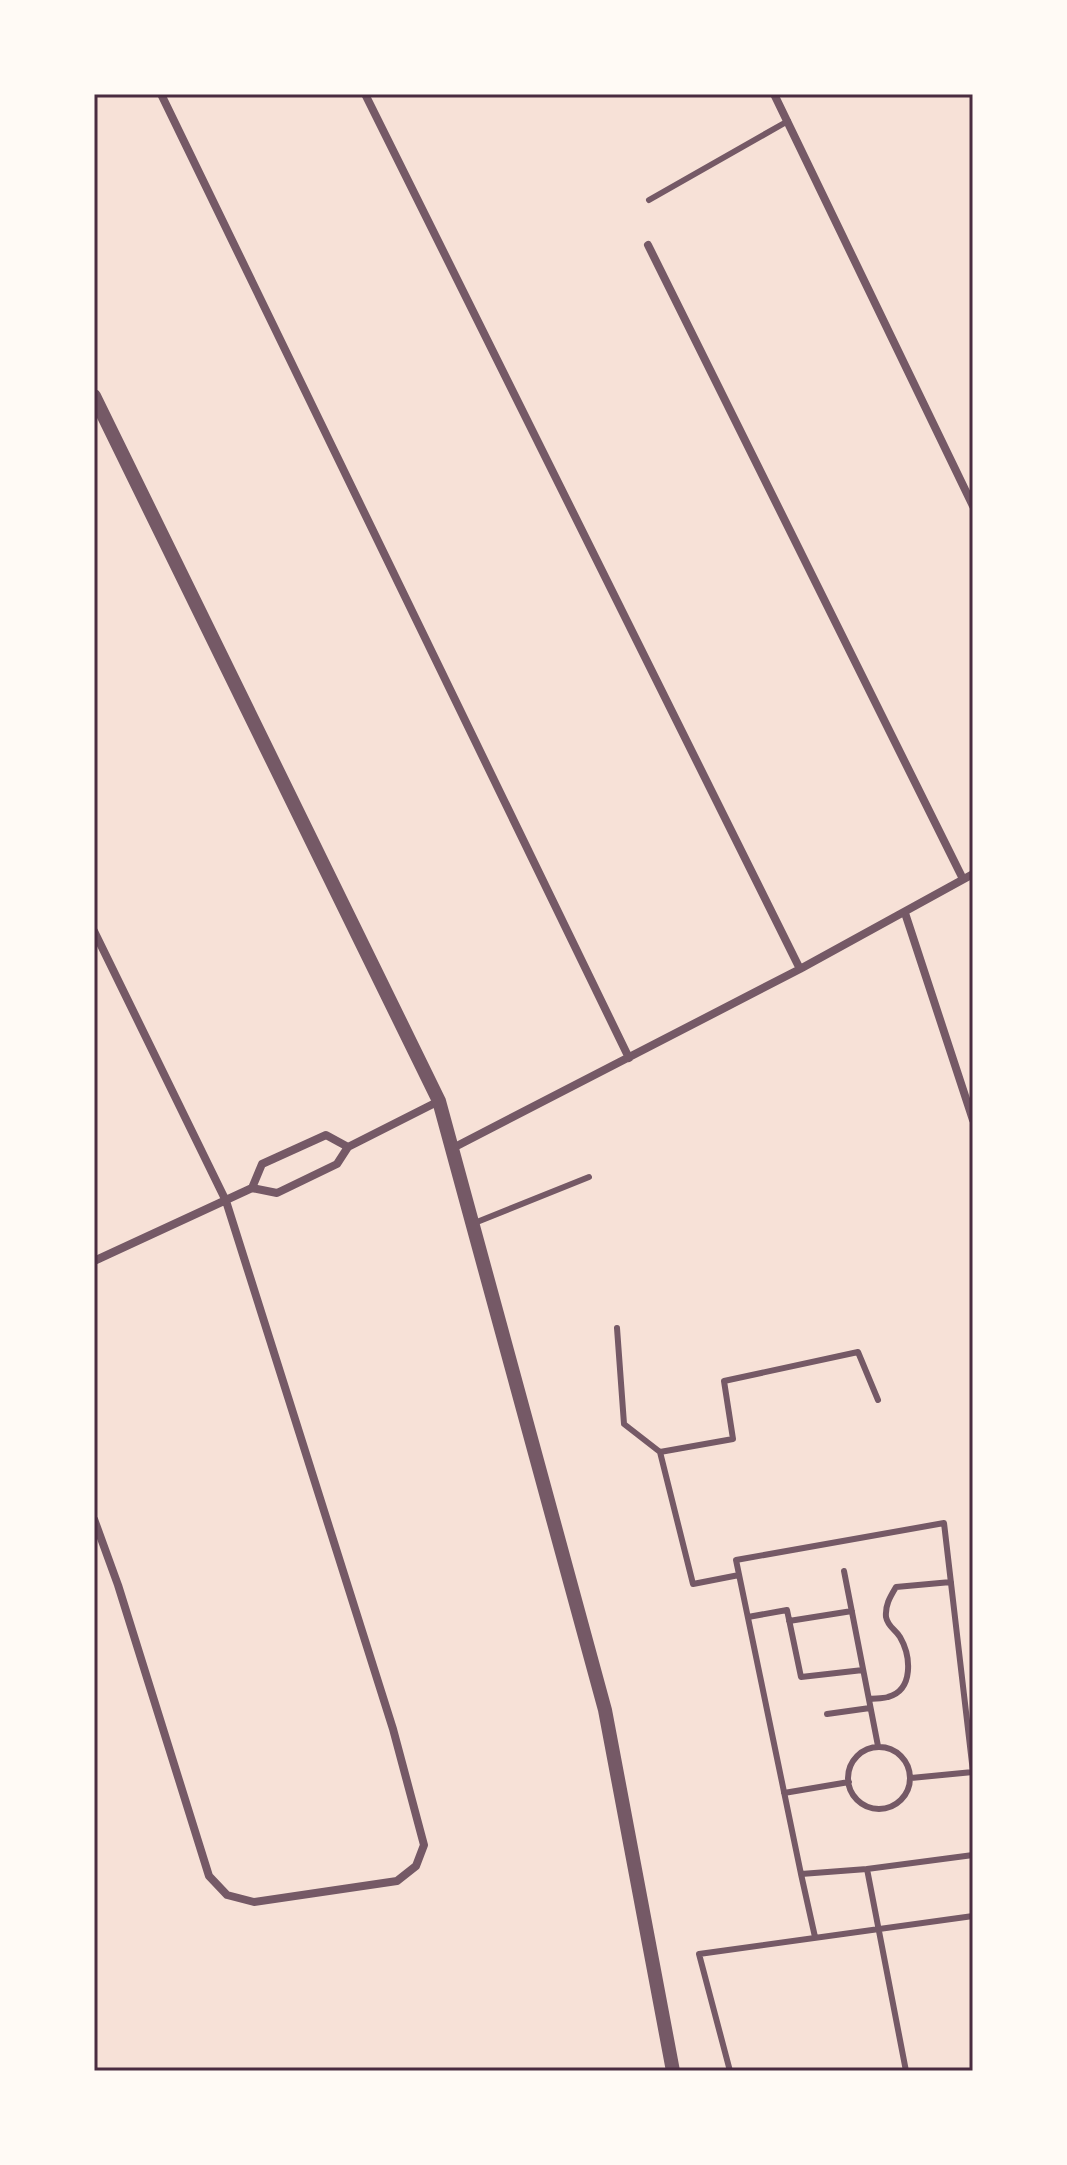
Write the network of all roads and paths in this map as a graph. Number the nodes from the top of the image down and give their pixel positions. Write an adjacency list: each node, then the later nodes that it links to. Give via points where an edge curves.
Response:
1 (161, 94): 14 (street)
2 (365, 94): 13 (street)
3 (774, 94): 4 (street)
4 (788, 121): 5 (lane); 8 (street)
5 (649, 200)
6 (648, 245): 10 (street)
7 (94, 396): 15 (street)
8 (973, 506)
9 (973, 874): 10 (street)
10 (963, 879): 11 (street)
11 (905, 913): 13 (street); 16 (street)
12 (94, 931): 21 (street)
13 (800, 969): 14 (street)
14 (629, 1058): 18 (street)
15 (439, 1101): 17 (street); 18 (street)
16 (973, 1120)
17 (348, 1147): 20 (street, via 337,1164 277,1193); 20 (street, via 326,1135 262,1164)
18 (451, 1149): 22 (street)
19 (589, 1177): 22 (lane)
20 (252, 1188): 21 (street)
21 (226, 1201): 23 (street); 27 (street, via 393,1729 424,1845 416,1866 397,1881 254,1902 227,1895 209,1876)
22 (472, 1224): 49 (street, via 605,1710)
23 (94, 1261)
24 (617, 1328): 26 (lane, via 624,1424)
25 (878, 1400): 26 (lane, via 858,1352 724,1381 733,1439)
26 (660, 1452): 29 (lane, via 693,1584)
27 (94, 1519)
28 (844, 1571): 31 (lane)
29 (739, 1575): 30 (lane, via 736,1560 944,1523); 32 (lane)
30 (951, 1582): 35 (lane, via 896,1587 886,1614 910,1662 908,1673 901,1690); 39 (lane)
31 (852, 1611): 33 (lane); 34 (lane)
32 (748, 1617): 33 (lane, via 787,1610); 42 (lane)
33 (789, 1621): 34 (lane, via 801,1677)
34 (863, 1670): 35 (lane)
35 (869, 1699): 36 (lane)
36 (870, 1708): 37 (lane); 38 (lane)
37 (827, 1714)
38 (878, 1746): 40 (lane, via 904,1759); 41 (lane, via 852,1762)
39 (973, 1772): 40 (lane)
40 (911, 1778): 41 (lane, via 897,1804 878,1809 858,1801)
41 (849, 1782): 42 (lane)
42 (784, 1793): 45 (lane)
43 (973, 1855): 44 (lane)
44 (867, 1869): 45 (lane); 47 (lane)
45 (801, 1874): 48 (lane)
46 (973, 1916): 47 (lane)
47 (879, 1928): 48 (lane); 51 (lane)
48 (815, 1937): 50 (lane, via 699,1954)
49 (673, 2071)
50 (730, 2071)
51 (906, 2071)

